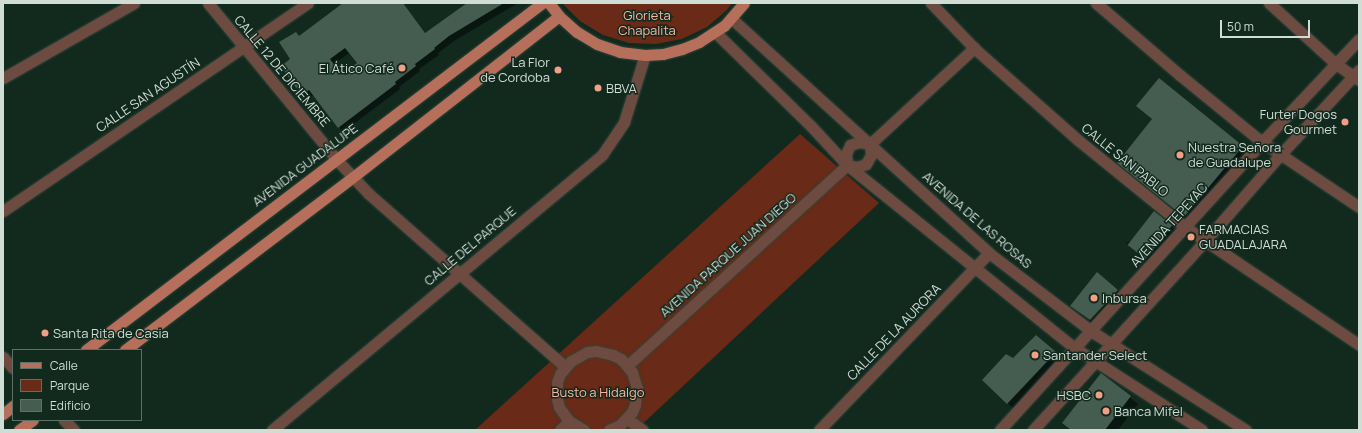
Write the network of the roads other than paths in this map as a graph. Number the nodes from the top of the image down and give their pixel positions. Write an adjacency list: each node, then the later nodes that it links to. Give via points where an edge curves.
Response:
1 (134, 3): 19 (street)
2 (208, 3): 14 (street, CALLE 12 DE DICIEMBRE)
3 (308, 3): 14 (street, CALLE SAN AGUSTÍN)
4 (542, 3): 23 (main road, AVENIDA GUADALUPE)
5 (549, 3): 10 (main road)
6 (744, 3): 11 (main road)
7 (931, 3): 15 (street, CALLE SAN PABLO)
8 (1096, 3): 20 (street)
9 (1269, 3): 17 (street)
10 (559, 16): 16 (main road, via 577,32 598,44 620,52); 25 (main road)
11 (731, 18): 12 (main road); 21 (street, AVENIDA DE LAS ROSAS)
12 (715, 32): 16 (main road, via 682,49); 24 (street, via 810,124)
13 (1359, 39): 17 (street, AVENIDA TEPEYAC)
14 (243, 47): 23 (street, CALLE 12 DE DICIEMBRE); 27 (street, CALLE SAN AGUSTÍN)
15 (974, 48): 21 (street); 28 (street, CALLE SAN PABLO, via 1078,140)
16 (644, 55): 32 (street, CALLE DEL PARQUE, via 624,122 602,155)
17 (1336, 64): 18 (street); 20 (street, AVENIDA TEPEYAC)
18 (1357, 75): 22 (street)
19 (3, 78)
20 (1262, 142): 22 (street); 28 (street, AVENIDA TEPEYAC)
21 (870, 144): 24 (street, via 871,155 866,164 857,167); 24 (street, via 859,142 850,145 846,154); 30 (street, AVENIDA DE LAS ROSAS)
22 (1280, 155): 26 (street); 29 (street)
23 (336, 159): 25 (street, CALLE 12 DE DICIEMBRE); 37 (main road, AVENIDA GUADALUPE)
24 (847, 165): 31 (street); 41 (street, AVENIDA PARQUE JUAN DIEGO)
25 (353, 177): 32 (street, CALLE 12 DE DICIEMBRE); 38 (main road)
26 (1359, 207)
27 (3, 211)
28 (1185, 227): 29 (street, CALLE SAN PABLO); 33 (street, AVENIDA TEPEYAC)
29 (1204, 241): 34 (street); 35 (street, CALLE SAN PABLO)
30 (989, 253): 31 (street, CALLE DE LA AURORA); 33 (street, AVENIDA DE LAS ROSAS)
31 (974, 269): 36 (street); 57 (street, CALLE DE LA AURORA)
32 (460, 274): 43 (street, CALLE 12 DE DICIEMBRE); 52 (street, CALLE DEL PARQUE)
33 (1091, 331): 34 (street, AVENIDA DE LAS ROSAS); 36 (street, AVENIDA TEPEYAC)
34 (1111, 344): 40 (street); 61 (street, AVENIDA DE LAS ROSAS)
35 (1359, 345)
36 (1075, 348): 40 (street); 58 (street, AVENIDA TEPEYAC)
37 (87, 349)
38 (126, 349)
39 (3, 357): 42 (street)
40 (1095, 362): 59 (street); 60 (street)
41 (628, 365): 43 (street, via 613,355 596,351 578,356); 46 (street, via 637,388 635,405)
42 (12, 367)
43 (565, 367): 49 (street, via 557,382 557,399)
44 (12, 407): 45 (main road)
45 (3, 414)
46 (627, 419): 55 (street); 56 (street)
47 (31, 421): 50 (main road)
48 (65, 421): 51 (street)
49 (569, 421): 53 (street); 54 (street)
50 (19, 430)
51 (74, 430)
52 (272, 430)
53 (560, 430)
54 (584, 430)
55 (609, 430)
56 (643, 430)
57 (820, 430)
58 (1000, 430)
59 (1033, 430)
60 (1202, 430)
61 (1246, 430)

